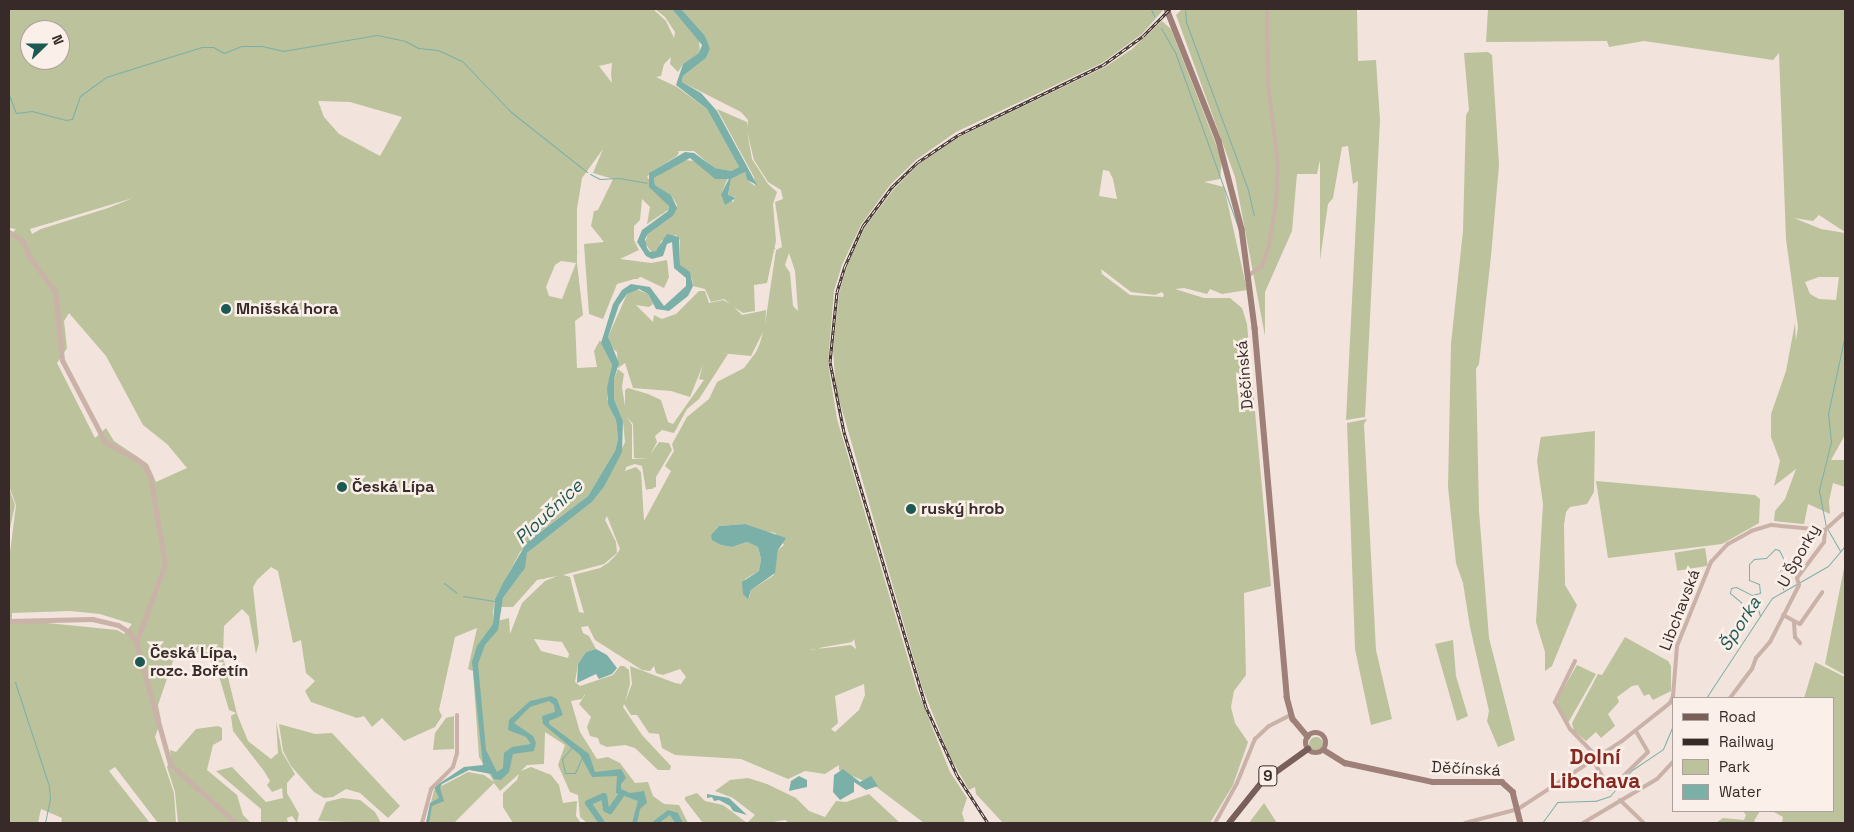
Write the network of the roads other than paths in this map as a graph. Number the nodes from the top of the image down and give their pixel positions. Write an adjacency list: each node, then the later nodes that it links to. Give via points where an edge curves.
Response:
1 (1168, 9): 4 (main road, Děčínská, via 1228,170)
2 (1267, 9): 4 (street, via 1268,83 1278,166 1276,202 1269,246 1262,266)
3 (9, 232): 11 (street, via 23,241 30,258 55,291 62,360 105,442 135,458 150,476 165,564)
4 (1249, 275): 18 (main road, Děčínská)
5 (1843, 514): 6 (street, U Šporky)
6 (1827, 529): 8 (street, U Šporky, via 1824,542 1797,580 1799,586); 14 (street, Libchavská, via 1762,526 1728,544 1716,555 1675,650)
7 (1822, 592): 10 (street, via 1800,624)
8 (1783, 615): 10 (street); 15 (street, U Šporky, via 1770,642)
9 (9, 621): 11 (street, via 99,620 118,625 129,632)
10 (1794, 623): 12 (street, via 1795,637)
11 (136, 643): 27 (street, via 170,764)
12 (1800, 643)
13 (1575, 661): 23 (street, via 1555,702 1570,729)
14 (1672, 697)
15 (1731, 697)
16 (1672, 699): 19 (street, Libchavská)
17 (457, 715): 28 (street, via 457,753 453,767 431,789)
18 (1291, 715): 20 (main road); 29 (street, via 1269,726 1255,739 1237,783)
19 (1636, 731): 23 (street, Libchavská); 23 (street, via 1648,752 1610,789)
20 (1308, 737): 21 (main road); 22 (main road, via 1323,736)
21 (1308, 749): 22 (main road, via 1317,753); 30 (main road, 9, via 1262,782)
22 (1324, 750): 26 (main road, Děčínská, via 1345,763 1433,782 1502,782 1512,790)
23 (1594, 757): 26 (street, Libchavská)
24 (1672, 763): 25 (street, via 1657,779)
25 (1620, 800): 33 (street); 34 (street)
26 (1518, 809): 31 (street, Libchavská); 32 (main road, Děčínská)
27 (236, 823)
28 (422, 823)
29 (1214, 823)
30 (1229, 823)
31 (1465, 823)
32 (1521, 823)
33 (1583, 823)
34 (1644, 823)

